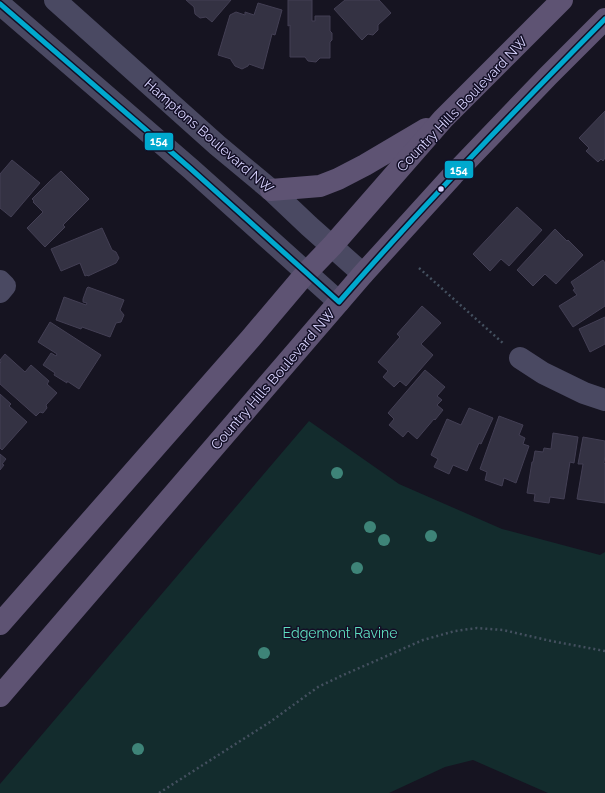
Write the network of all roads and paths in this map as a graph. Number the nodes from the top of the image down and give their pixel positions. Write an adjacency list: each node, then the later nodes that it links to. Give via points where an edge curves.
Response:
1 (55, 0): 6 (street, Hamptons Boulevard NW)
2 (562, 0): 5 (main road, Country Hills Boulevard NW)
3 (0, 4): 9 (street)
4 (605, 19): 10 (main road, Country Hills Boulevard NW, via 453,175)
5 (442, 119): 6 (main road, via 338,179 320,186); 7 (main road, Country Hills Boulevard NW)
6 (271, 190): 7 (street, Hamptons Boulevard NW)
7 (332, 246): 9 (main road, Country Hills Boulevard NW); 10 (street, Hamptons Boulevard NW)
8 (419, 268): 14 (path)
9 (306, 273): 13 (street); 16 (main road, Country Hills Boulevard NW)
10 (363, 274): 13 (main road, Country Hills Boulevard NW)
11 (0, 281): 12 (street, via 5,286)
12 (0, 292)
13 (339, 302): 18 (main road, Country Hills Boulevard NW)
14 (520, 358): 15 (street, via 543,374)
15 (605, 400)
16 (0, 624)
17 (605, 651): 19 (path, via 503,630 477,628 422,640 318,687 270,722)
18 (0, 696)
19 (159, 793)

